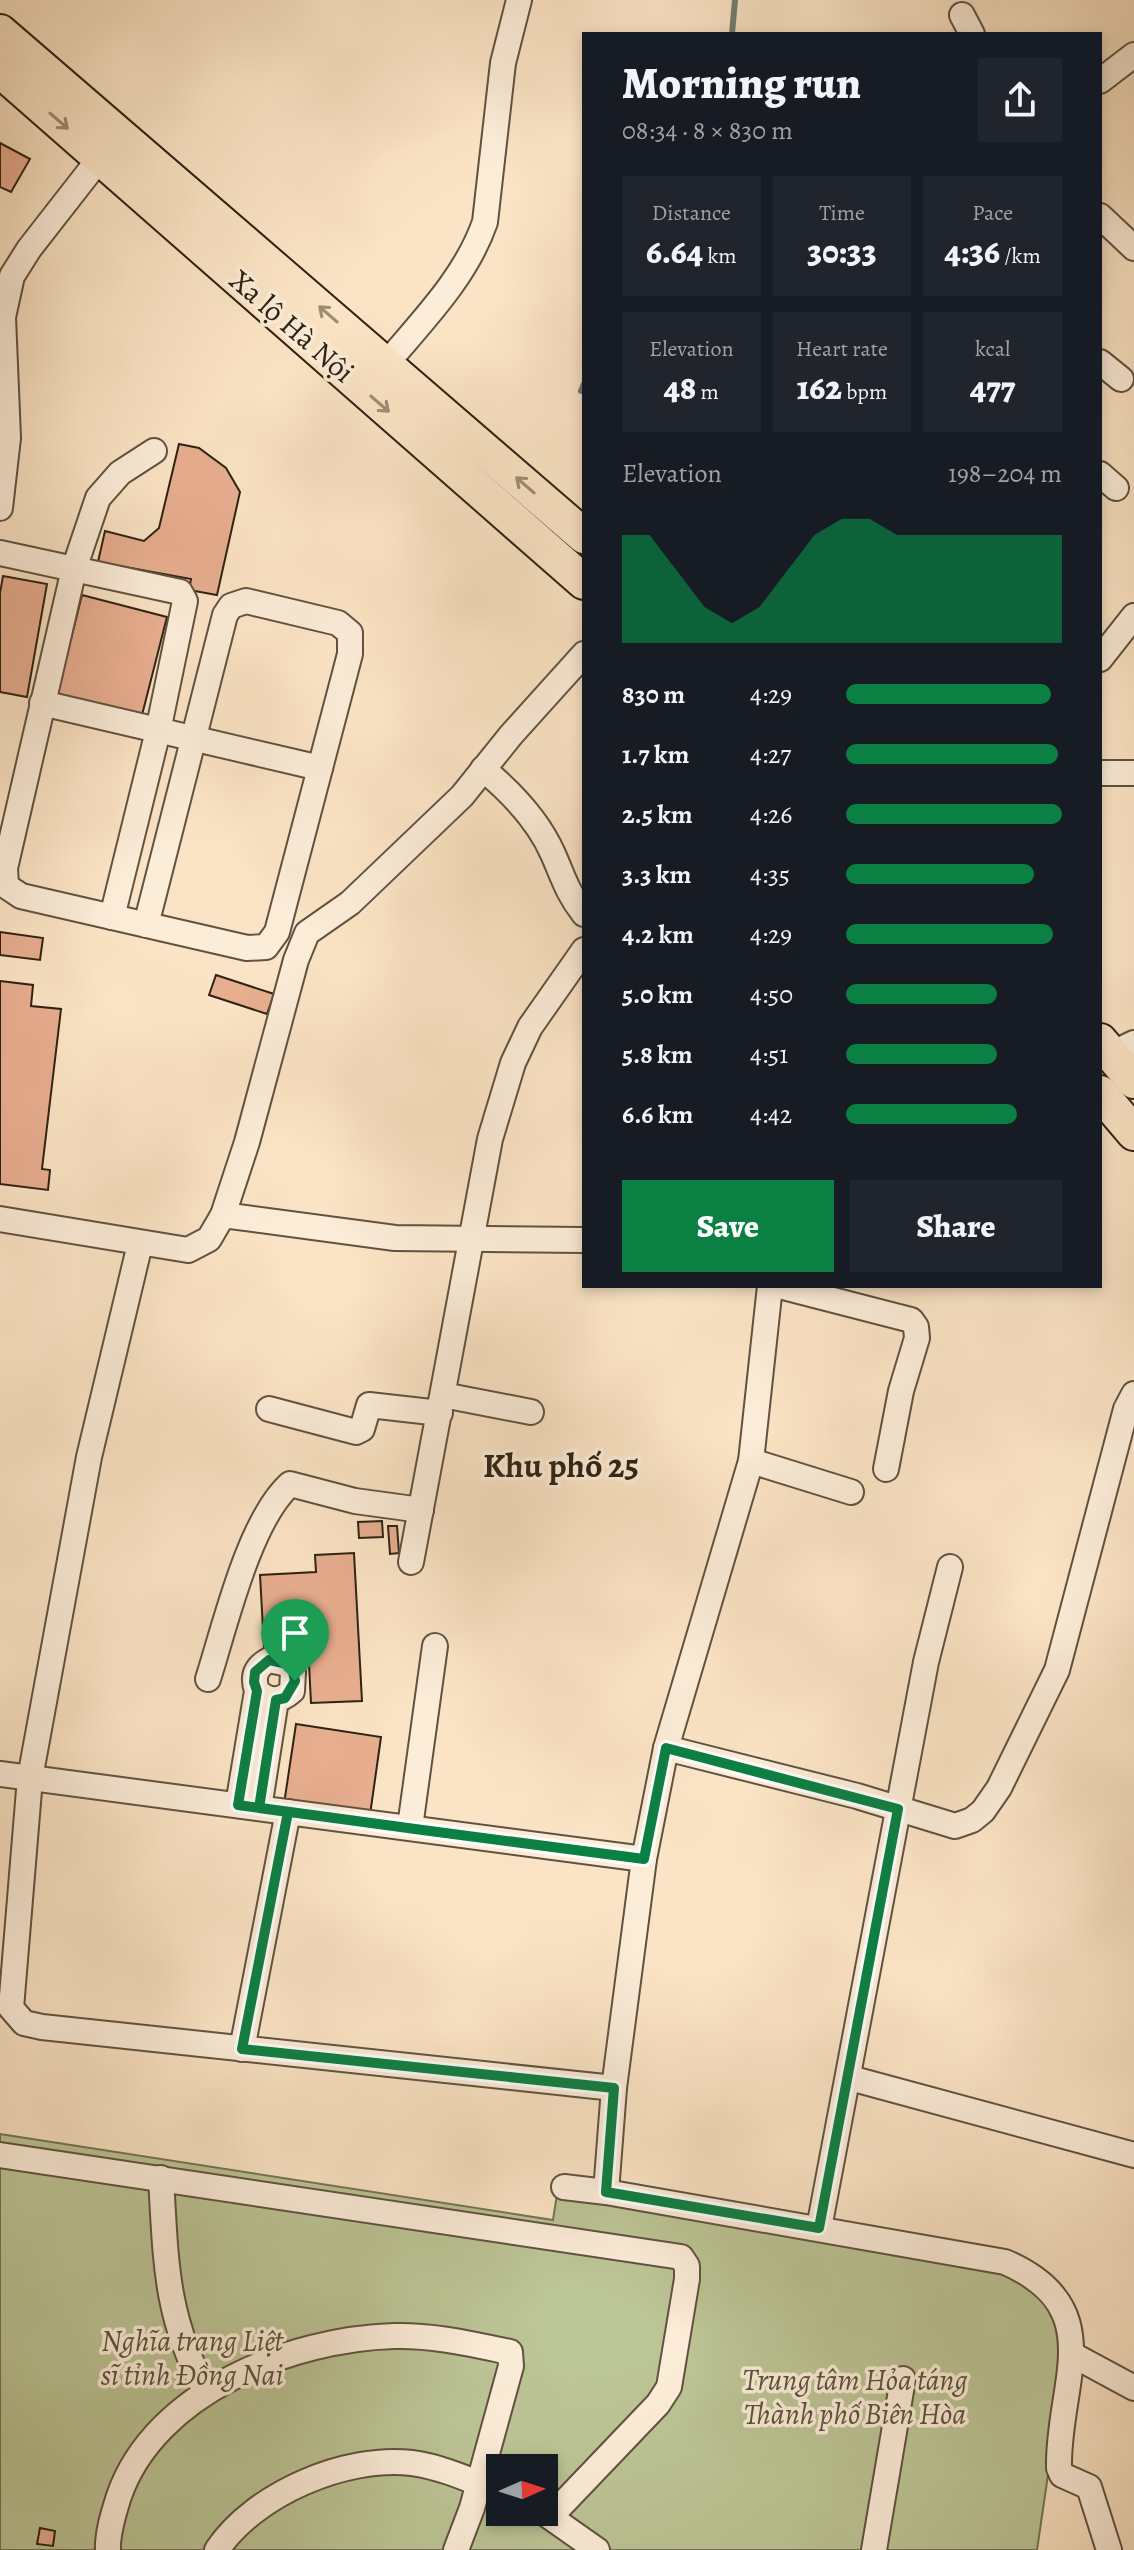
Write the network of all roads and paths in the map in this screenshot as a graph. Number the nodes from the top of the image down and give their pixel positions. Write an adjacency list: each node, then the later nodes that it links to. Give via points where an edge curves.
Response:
1 (519, 0): 9 (street, via 503,63 485,222 477,246 452,285)
2 (0, 32): 9 (highway, Xa lộ Hà Nội, one-way to 2)
3 (1134, 55): 5 (street)
4 (0, 70): 6 (highway, Xa lộ Hà Nội, one-way to 6)
5 (1102, 79)
6 (100, 158): 13 (street, via 12,276 3,317 8,438); 17 (highway, Xa lộ Hà Nội, one-way to 17)
7 (1102, 218): 8 (street)
8 (1134, 248)
9 (386, 364): 14 (highway, Xa lộ Hà Nội, one-way to 9)
10 (1102, 364): 11 (street)
11 (1121, 379)
12 (154, 451): 16 (street, via 104,488)
13 (0, 508)
14 (582, 534)
15 (0, 553): 16 (street)
16 (74, 569): 21 (street); 22 (street, via 180,592 185,601)
17 (582, 580)
18 (1134, 616): 20 (street)
19 (582, 656): 25 (street)
20 (1102, 656)
21 (42, 703): 22 (street); 29 (street, via 5,868 6,886 21,896)
22 (158, 731): 23 (street); 29 (street)
23 (193, 739): 24 (street); 24 (street, via 225,615 231,606 246,601 338,623 350,633 350,654); 30 (street)
24 (320, 768): 30 (street, via 277,932 266,947 247,948)
25 (483, 769): 28 (street, via 513,794 544,838); 36 (street, via 462,796 350,903 307,933)
26 (1102, 773): 27 (street)
27 (1133, 779)
28 (582, 911)
29 (112, 917): 30 (street)
30 (146, 925)
31 (582, 953): 39 (street, via 537,1014 513,1063 490,1139)
32 (1115, 1046): 33 (highway)
33 (1134, 1081)
34 (1102, 1095): 35 (highway)
35 (1134, 1133)
36 (223, 1215): 39 (street, via 395,1238); 40 (street, via 200,1246 188,1250)
37 (0, 1219): 40 (street)
38 (582, 1240): 39 (street)
39 (472, 1241): 44 (street)
40 (140, 1244): 58 (street, via 89,1457)
41 (770, 1288): 47 (street)
42 (787, 1288): 48 (street, via 911,1320 916,1327)
43 (1134, 1394): 60 (street, via 1057,1670 999,1788 983,1811 955,1826)
44 (441, 1404): 45 (street, via 369,1405 362,1429 356,1432); 46 (street); 50 (street)
45 (269, 1409)
46 (531, 1412)
47 (751, 1461): 49 (street); 56 (street)
48 (886, 1469)
49 (851, 1492)
50 (421, 1510): 51 (street); 54 (street, via 355,1501 290,1484 270,1508 254,1541)
51 (411, 1562)
52 (950, 1567): 60 (street)
53 (435, 1646): 62 (street)
54 (208, 1679)
55 (266, 1696): 59 (street)
56 (666, 1748): 60 (street); 63 (street)
57 (0, 1774): 58 (street)
58 (30, 1778): 59 (street); 64 (street, via 11,2008 24,2023 42,2027)
59 (248, 1806): 61 (street)
60 (898, 1809): 65 (street)
61 (288, 1812): 62 (street); 64 (street)
62 (410, 1827): 63 (street)
63 (644, 1859): 66 (street)
64 (242, 2049): 66 (street)
65 (850, 2078): 68 (street); 72 (street)
66 (614, 2088): 71 (street)
67 (0, 2155): 69 (street)
68 (1134, 2155)
69 (161, 2178): 76 (street, via 166,2281 180,2336); 80 (street, via 681,2257 687,2279 669,2387)
70 (564, 2187): 71 (street)
71 (606, 2192): 72 (street)
72 (819, 2228): 73 (street, via 1005,2262 1032,2274 1058,2299)
73 (1073, 2355): 75 (street); 87 (street, via 1059,2468 1062,2475 1089,2487)
74 (903, 2379): 86 (street)
75 (1134, 2388)
76 (206, 2392): 77 (street, via 297,2351 352,2340 437,2337 510,2352); 82 (street, via 161,2427 128,2469)
77 (495, 2454)
78 (486, 2487): 83 (street, via 413,2463 347,2467 254,2509)
79 (486, 2494): 84 (street)
80 (558, 2503)
81 (558, 2522): 85 (street)
82 (108, 2550)
83 (217, 2550)
84 (456, 2550)
85 (597, 2550)
86 (874, 2550)
87 (1109, 2550)

